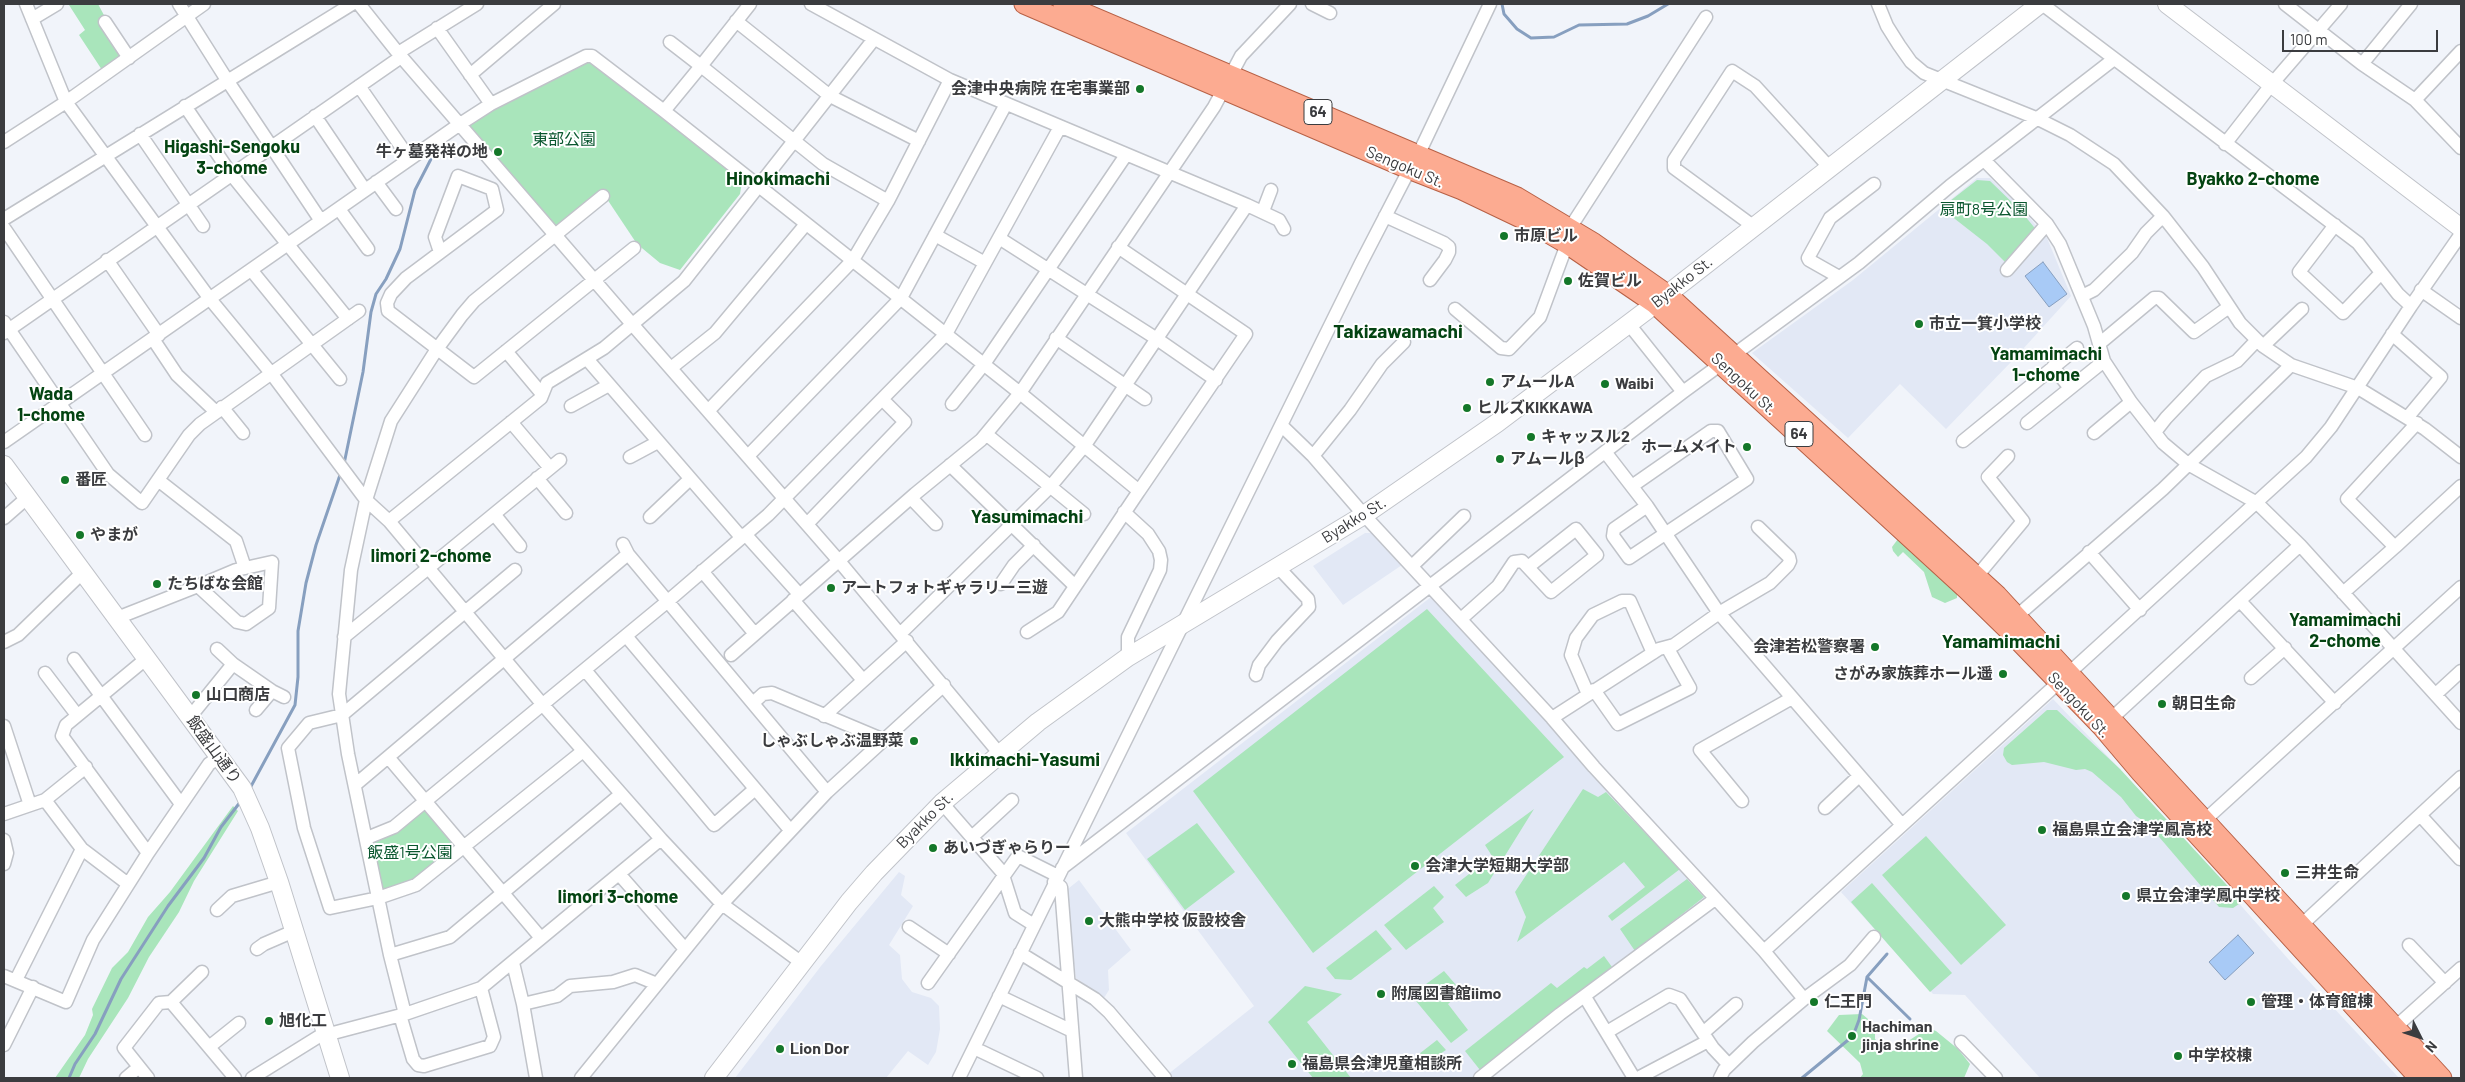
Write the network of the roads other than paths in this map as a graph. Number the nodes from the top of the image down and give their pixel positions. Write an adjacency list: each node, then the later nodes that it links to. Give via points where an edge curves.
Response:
1 (26, 4): 25 (street)
2 (57, 4): 25 (street)
3 (179, 4): 23 (street)
4 (204, 4): 23 (street)
5 (352, 4): 39 (street)
6 (359, 4): 33 (street)
7 (477, 4): 28 (street)
8 (554, 4): 38 (street)
9 (750, 4): 27 (street)
10 (810, 4): 30 (street)
11 (1024, 4): 42 (main road, Sengoku St. / 64)
12 (1063, 4): 42 (main road, Sengoku St. / 64)
13 (1290, 4): 42 (street, via 1241,56)
14 (1312, 4): 22 (street)
15 (1490, 4): 67 (street)
16 (1878, 4): 41 (street, via 1887,26 1911,62)
17 (2041, 4): 35 (street); 41 (street, Byakko St.)
18 (2167, 4): 43 (street)
19 (2285, 4): 29 (street)
20 (2341, 4): 29 (street)
21 (2410, 4): 36 (street)
22 (1330, 12)
23 (186, 15): 34 (street); 39 (street)
24 (1706, 17): 101 (street)
25 (32, 19): 47 (street)
26 (105, 22): 34 (street)
27 (736, 22): 37 (street); 45 (street)
28 (437, 28): 33 (street); 38 (street)
29 (2319, 29): 36 (street); 43 (street)
30 (874, 39): 40 (street); 45 (street)
31 (670, 42): 37 (street)
32 (2461, 51): 46 (street)
33 (400, 55): 44 (street); 54 (street)
34 (129, 58): 47 (street)
35 (2114, 59): 53 (street); 60 (street)
36 (2362, 64): 46 (street)
37 (701, 66): 51 (street); 59 (street)
38 (470, 75): 48 (street)
39 (227, 80): 50 (street); 61 (street)
40 (950, 80): 49 (street); 57 (street)
41 (1939, 81): 53 (street); 68 (street, Byakko St.)
42 (1226, 82): 67 (main road, Sengoku St. / 64); 69 (street, via 1214,107)
43 (2271, 85): 60 (street); 96 (street)
44 (359, 86): 52 (street); 65 (street)
45 (830, 96): 57 (street); 59 (street)
46 (2415, 100): 62 (street)
47 (66, 102): 58 (street); 64 (street)
48 (491, 104): 51 (street, via 567,64 592,56); 54 (street)
49 (1006, 104): 55 (street); 100 (street)
50 (185, 106): 56 (street); 70 (street)
51 (664, 111): 74 (street)
52 (315, 116): 61 (street); 76 (street)
53 (2036, 118): 66 (street); 86 (street, via 2070,135 2114,164)
54 (460, 124): 65 (street); 71 (street)
55 (1060, 127): 63 (street); 102 (street)
56 (140, 134): 64 (street); 80 (street)
57 (919, 141): 79 (street)
58 (4, 142)
59 (794, 142): 74 (street); 79 (street, via 823,164)
60 (2225, 144): 92 (street)
61 (270, 147): 70 (street); 88 (street)
62 (2461, 148)
63 (1126, 155): 69 (street); 111 (street)
64 (105, 156): 87 (street); 91 (street)
65 (409, 158): 72 (street)
66 (1984, 160): 90 (street); 115 (street)
67 (1415, 163): 85 (street); 101 (main road, Sengoku St. / 64, via 1529,222)
68 (1828, 167): 94 (street, Byakko St.); 94 (street, via 1755,86 1732,71 1674,160 1674,168)
69 (1168, 173): 81 (street); 104 (street)
70 (231, 174): 80 (street); 103 (street)
71 (506, 177): 75 (street); 98 (street)
72 (376, 182): 76 (street); 83 (street)
73 (1874, 184): 115 (street, via 1830,218 1808,258)
74 (758, 186): 89 (street); 134 (street, via 691,273)
75 (492, 189): 107 (street, via 497,210); 107 (street, via 458,176 435,237)
76 (365, 190): 82 (street)
77 (1272, 190): 84 (street)
78 (603, 196): 98 (street)
79 (888, 202): 109 (street)
80 (188, 204): 91 (street); 93 (street)
81 (1247, 205): 84 (street); 120 (street)
82 (339, 209): 88 (street); 106 (street)
83 (396, 209)
84 (1263, 211): 97 (street, via 1279,220)
85 (1385, 216): 117 (street, via 1448,247 1445,260); 177 (street)
86 (2163, 216): 121 (street, via 2132,253 2094,290); 127 (street)
87 (4, 219)
88 (321, 221): 103 (street)
89 (806, 224): 109 (street); 154 (street, via 715,333)
90 (2047, 224): 112 (street); 121 (street, via 2070,263)
91 (156, 225): 108 (street); 124 (street)
92 (2335, 225): 114 (street, via 2363,247); 114 (street, via 2300,272 2343,313)
93 (203, 226)
94 (1753, 226): 125 (street, Byakko St.)
95 (4, 228): 123 (street)
96 (2461, 228)
97 (1284, 229)
98 (554, 234): 116 (street); 146 (street, via 474,302)
99 (2461, 234): 118 (street)
100 (935, 235): 110 (street); 122 (street)
101 (1569, 236): 125 (main road, Sengoku St. / 64); 129 (street, via 1540,317 1509,349 1501,348)
102 (998, 238): 110 (street); 111 (street)
103 (287, 246): 113 (street); 132 (street)
104 (1118, 247): 119 (street); 120 (street)
105 (634, 248): 116 (street)
106 (368, 249)
107 (440, 252): 146 (street, via 397,286 387,303 388,311)
108 (108, 260): 123 (street); 138 (street)
109 (853, 260): 122 (street); 173 (street)
110 (985, 263): 136 (street)
111 (1049, 269): 119 (street); 151 (street)
112 (2007, 270)
113 (252, 271): 124 (street); 143 (street)
114 (2381, 273): 126 (street)
115 (1839, 277): 149 (street)
116 (594, 280): 134 (street); 147 (street)
117 (1430, 280)
118 (2422, 290): 126 (street); 131 (street)
119 (1086, 293): 139 (street); 140 (street)
120 (1188, 294): 140 (street); 158 (street, via 1246,334)
121 (2082, 296): 144 (street)
122 (901, 298): 136 (street); 188 (street)
123 (52, 299): 135 (street); 156 (street)
124 (210, 299): 138 (street); 155 (street)
125 (1661, 299): 133 (street, Byakko St.); 149 (main road, Sengoku St. / 64)
126 (2411, 306): 137 (street)
127 (2229, 307): 142 (street); 144 (street, via 2194,332 2159,298 2154,298)
128 (2302, 309): 142 (street)
129 (1455, 310)
130 (359, 311): 132 (street)
131 (2461, 318)
132 (348, 319): 143 (street)
133 (1628, 323): 163 (street); 213 (street, Byakko St., via 1497,423)
134 (632, 324): 148 (street); 154 (street)
135 (5, 328): 169 (street)
136 (946, 334): 151 (street); 166 (street)
137 (2392, 334): 162 (street); 174 (street, via 2441,377)
138 (156, 337): 156 (street); 172 (street, via 181,379)
139 (1056, 338): 160 (street); 164 (street)
140 (1156, 339): 158 (street); 160 (street)
141 (1404, 342): 189 (street, via 1382,364)
142 (2260, 343): 152 (street); 178 (street, via 2237,361 2206,376)
143 (312, 344): 155 (street); 157 (street)
144 (2099, 344): 150 (street)
145 (2077, 348): 153 (street)
146 (437, 349): 147 (street, via 474,377); 206 (street, via 391,421)
147 (506, 351): 165 (street)
148 (587, 359): 159 (street); 165 (street, via 546,383)
149 (1728, 359): 163 (street); 238 (main road, Sengoku St. / 64); 276 (main road, Sengoku St. / 64, via 1966,589)
150 (2104, 361): 161 (street); 168 (street)
151 (984, 364): 164 (street); 170 (street)
152 (2291, 365): 162 (street); 193 (street)
153 (2052, 367): 161 (street); 183 (street)
154 (670, 368): 173 (street)
155 (271, 373): 172 (street); 206 (street)
156 (102, 374): 169 (street); 182 (street)
157 (340, 379)
158 (1216, 380): 202 (street)
159 (609, 385): 171 (street); 185 (street)
160 (1125, 385): 167 (street); 186 (street)
161 (2070, 388): 176 (street)
162 (2358, 388): 174 (street); 207 (street, via 2306,457)
163 (1684, 392): 187 (street)
164 (1020, 393): 181 (street); 186 (street)
165 (542, 394): 175 (street)
166 (882, 399): 205 (street); 219 (street, via 905,422)
167 (1145, 399)
168 (2131, 402): 178 (street); 180 (street)
169 (60, 404): 184 (street); 198 (street, via 108,474 142,503)
170 (952, 404)
171 (570, 406)
172 (219, 409): 179 (street); 198 (street, via 189,435)
173 (708, 411): 188 (street)
174 (2412, 420): 192 (street); 227 (street, via 2347,499)
175 (511, 422): 196 (street, via 555,464); 217 (street)
176 (2027, 423)
177 (1282, 426): 189 (street); 254 (street)
178 (2155, 432): 193 (street)
179 (243, 433)
180 (2094, 433)
181 (986, 434): 194 (street); 201 (street)
182 (145, 435)
183 (1963, 441)
184 (4, 442)
185 (658, 442): 191 (street); 197 (street)
186 (1085, 446): 201 (street); 202 (street)
187 (1606, 453): 199 (street); 242 (street)
188 (748, 456): 205 (street)
189 (1313, 456): 213 (street)
190 (2008, 456): 238 (street, via 1988,477 2023,521)
191 (630, 457)
192 (2461, 457)
193 (2188, 464): 207 (street); 228 (street)
194 (950, 465): 204 (street); 218 (street)
195 (5, 470): 203 (street, 飯盛山通り)
196 (537, 478): 210 (street); 211 (street)
197 (690, 479): 215 (street); 223 (street)
198 (158, 480): 233 (street, via 236,542)
199 (1632, 486): 208 (street); 222 (street, via 1711,431 1718,432 1747,479)
200 (2461, 486): 227 (street)
201 (1050, 487): 212 (street); 218 (street)
202 (1139, 491): 209 (street)
203 (28, 497): 216 (street); 236 (street, 飯盛山通り)
204 (911, 498): 220 (street); 229 (street)
205 (785, 499): 219 (street); 223 (street)
206 (366, 500): 217 (street); 258 (street, via 351,570)
207 (2258, 503): 225 (street); 248 (street)
208 (1647, 506): 222 (street); 222 (street, via 1614,529 1613,536 1629,558)
209 (1124, 512): 241 (street); 267 (street, via 1148,534 1161,560 1160,570 1128,637)
210 (566, 513)
211 (494, 514): 226 (street); 232 (street)
212 (1084, 514)
213 (1364, 515): 230 (street, Byakko St.); 231 (street)
214 (1464, 516): 231 (street)
215 (650, 517)
216 (4, 518)
217 (390, 521): 232 (street)
218 (1012, 523): 224 (street); 259 (street)
219 (807, 524): 229 (street)
220 (936, 524)
221 (1758, 527): 250 (street, via 1789,557 1788,565 1770,583)
222 (1665, 532): 250 (street)
223 (743, 535): 237 (street); 245 (street)
224 (1034, 545): 239 (street); 241 (street)
225 (2300, 545): 244 (street); 247 (street)
226 (520, 546)
227 (2395, 547): 244 (street)
228 (2089, 552): 248 (street); 251 (street)
229 (839, 561): 245 (street); 259 (street)
230 (1277, 566): 254 (street, Byakko St.); 275 (street, via 1308,599 1309,607 1277,641 1259,665)
231 (1412, 566): 242 (street)
232 (428, 567): 249 (street); 258 (street)
233 (245, 568): 240 (street); 240 (street, via 272,562 269,608 246,624 237,622)
234 (1528, 568): 234 (street, via 1551,592 1597,555 1576,528); 253 (street, via 1522,562 1514,562 1498,586)
235 (515, 570): 249 (street)
236 (84, 572): 252 (street, 飯盛山通り); 260 (street, via 18,635)
237 (702, 572): 246 (street); 256 (street)
238 (1978, 576): 251 (main road, Sengoku St. / 64)
239 (1001, 584)
240 (198, 586): 252 (street)
241 (1075, 586): 255 (street, via 1058,612)
242 (1431, 587): 253 (street); 333 (street)
243 (2461, 587): 263 (street)
244 (2343, 593): 263 (street)
245 (796, 597): 256 (street); 278 (street)
246 (668, 601): 257 (street); 269 (street, via 626,549); 286 (street)
247 (2240, 601): 262 (street); 295 (street)
248 (2140, 610): 276 (street)
249 (466, 612): 269 (street); 291 (street)
250 (1719, 613): 261 (street); 285 (street)
251 (2017, 616): 276 (main road, Sengoku St. / 64)
252 (117, 618): 268 (street, 飯盛山通り)
253 (1461, 618): 294 (street)
254 (1183, 623): 267 (street, Byakko St.); 333 (street)
255 (1027, 632)
256 (755, 634): 266 (street)
257 (626, 636): 272 (street); 307 (street)
258 (344, 637): 291 (street, via 339,694)
259 (904, 637): 278 (street); 279 (street)
260 (4, 642)
261 (1667, 647): 265 (street); 281 (street, via 1690,688 1618,724)
262 (2285, 648): 277 (street); 287 (street)
263 (2394, 648): 282 (street); 287 (street)
264 (217, 649): 271 (street)
265 (1653, 653): 281 (street); 281 (street, via 1630,601 1622,601 1592,615 1576,638 1571,655)
266 (731, 655)
267 (1128, 657): 300 (street, Byakko St.)
268 (147, 658): 283 (street); 292 (street, 飯盛山通り)
269 (505, 658): 288 (street); 302 (street)
270 (74, 659): 283 (street)
271 (233, 664): 280 (street); 292 (street)
272 (585, 670): 288 (street); 307 (street, via 714,825)
273 (2461, 671): 282 (street)
274 (45, 673): 290 (street)
275 (1256, 675)
276 (2065, 678): 295 (main road, Sengoku St. / 64); 321 (street); 344 (main road, Sengoku St. / 64)
277 (2251, 678)
278 (863, 680): 293 (street)
279 (944, 685): 298 (street); 300 (street)
280 (272, 691): 284 (street); 289 (street)
281 (1591, 692): 294 (street)
282 (2436, 694): 296 (street)
283 (101, 696): 290 (street); 315 (street)
284 (284, 697)
285 (1792, 698): 304 (street); 312 (street, via 1700,750)
286 (753, 703): 293 (street, via 764,694 772,693); 308 (street)
287 (2335, 703): 320 (street)
288 (543, 705): 299 (street); 313 (street)
289 (256, 710)
290 (77, 715): 303 (street, via 66,725 62,736)
291 (342, 715): 306 (street); 338 (street, via 309,724 287,753 304,828 330,908)
292 (190, 716): 301 (street, 飯盛山通り)
293 (824, 716): 298 (street)
294 (1552, 718): 339 (street)
295 (2112, 718): 320 (main road, Sengoku St. / 64)
296 (2461, 723)
297 (4, 728): 316 (street)
298 (884, 740): 308 (street)
299 (582, 750): 309 (street); 327 (street)
300 (999, 753): 314 (street, Byakko St.)
301 (218, 757): 315 (street, via 209,764); 335 (street, 飯盛山通り, via 246,796)
302 (388, 757): 306 (street); 313 (street)
303 (86, 767): 310 (street); 329 (street)
304 (1859, 776): 317 (street); 321 (street)
305 (2461, 777): 319 (street)
306 (355, 785): 324 (street)
307 (755, 789): 322 (street)
308 (828, 792): 322 (street)
309 (621, 794): 325 (street); 337 (street)
310 (45, 800): 316 (street); 328 (street)
311 (1012, 800): 323 (street)
312 (1742, 801)
313 (425, 802): 324 (street, via 386,832); 327 (street)
314 (942, 802): 323 (street); 356 (street, Byakko St., via 855,895)
315 (182, 804): 329 (street)
316 (30, 805): 318 (street)
317 (1825, 808)
318 (4, 814)
319 (2420, 815): 330 (street); 344 (street)
320 (2205, 820): 344 (main road, Sengoku St. / 64)
321 (1902, 826): 351 (street)
322 (790, 830): 340 (street)
323 (973, 836): 334 (street)
324 (367, 838): 338 (street)
325 (661, 838): 332 (street); 340 (street)
326 (4, 840): 331 (street, via 7,853)
327 (463, 847): 337 (street); 338 (street, via 416,885)
328 (82, 848): 336 (street); 359 (street)
329 (148, 853): 336 (street)
330 (2460, 859)
331 (4, 864)
332 (619, 874): 347 (street); 350 (street)
333 (1058, 875): 334 (street, via 1018,856); 342 (street); 363 (street)
334 (1004, 878): 342 (street, via 1015,914); 353 (street)
335 (279, 882): 341 (street, via 232,896); 345 (street, 飯盛山通り)
336 (128, 884): 364 (street, via 93,940 66,1002)
337 (502, 894): 347 (street); 354 (street, via 450,937)
338 (378, 898): 354 (street)
339 (1715, 899): 351 (street); 367 (street)
340 (722, 904): 350 (street); 356 (street)
341 (217, 910)
342 (1034, 925): 352 (street)
343 (909, 927): 353 (street)
344 (2295, 930): 377 (main road, Sengoku St. / 64)
345 (294, 931): 349 (street); 378 (street, 飯盛山通り)
346 (1874, 937): 368 (street, via 1850,966)
347 (541, 938): 355 (street)
348 (2409, 945): 361 (street)
349 (257, 949)
350 (685, 949): 362 (street)
351 (1764, 950): 368 (street)
352 (1020, 953): 363 (street); 366 (street)
353 (948, 954): 360 (street)
354 (390, 955): 372 (street)
355 (513, 963): 365 (street); 370 (street)
356 (802, 963): 393 (street, Byakko St.)
357 (2461, 968): 361 (street)
358 (202, 972): 369 (street)
359 (10, 978): 364 (street)
360 (928, 983)
361 (2445, 983): 377 (street)
362 (657, 984): 370 (street, via 635,974 613,982 570,986 557,996); 392 (street)
363 (1070, 984): 396 (street); 397 (street, via 1109,1012)
364 (33, 987): 375 (street)
365 (481, 988): 372 (street); 372 (street, via 494,1037 490,1046 424,1066 418,1064 413,1059)
366 (999, 996): 374 (street); 383 (street)
367 (1585, 997): 376 (street); 398 (street)
368 (1804, 999): 384 (street)
369 (171, 1002): 382 (street); 385 (street, via 159,1003 124,1048)
370 (523, 1004): 391 (street)
371 (1736, 1004): 379 (street)
372 (402, 1014): 378 (street)
373 (239, 1023): 382 (street)
374 (1068, 1029)
375 (8, 1032): 381 (street)
376 (1607, 1032): 379 (street, via 1669,995 1680,999); 399 (street)
377 (2389, 1033): 403 (main road, Sengoku St. / 64); 404 (main road, Sengoku St. / 64)
378 (326, 1034): 389 (street, via 308,1041); 390 (street, 飯盛山通り)
379 (1705, 1037): 384 (street); 400 (street)
380 (1961, 1042): 402 (street)
381 (4, 1045)
382 (209, 1047): 388 (street)
383 (974, 1048): 394 (street); 395 (street)
384 (1729, 1065): 401 (street)
385 (139, 1067): 386 (street); 387 (street)
386 (126, 1078)
387 (148, 1078)
388 (235, 1078)
389 (252, 1078)
390 (340, 1078)
391 (536, 1078)
392 (581, 1078)
393 (714, 1078)
394 (959, 1078)
395 (1037, 1078)
396 (1076, 1078)
397 (1165, 1078)
398 (1480, 1078)
399 (1634, 1078)
400 (1638, 1078)
401 (1720, 1078)
402 (1996, 1078)
403 (2419, 1078)
404 (2442, 1078)

